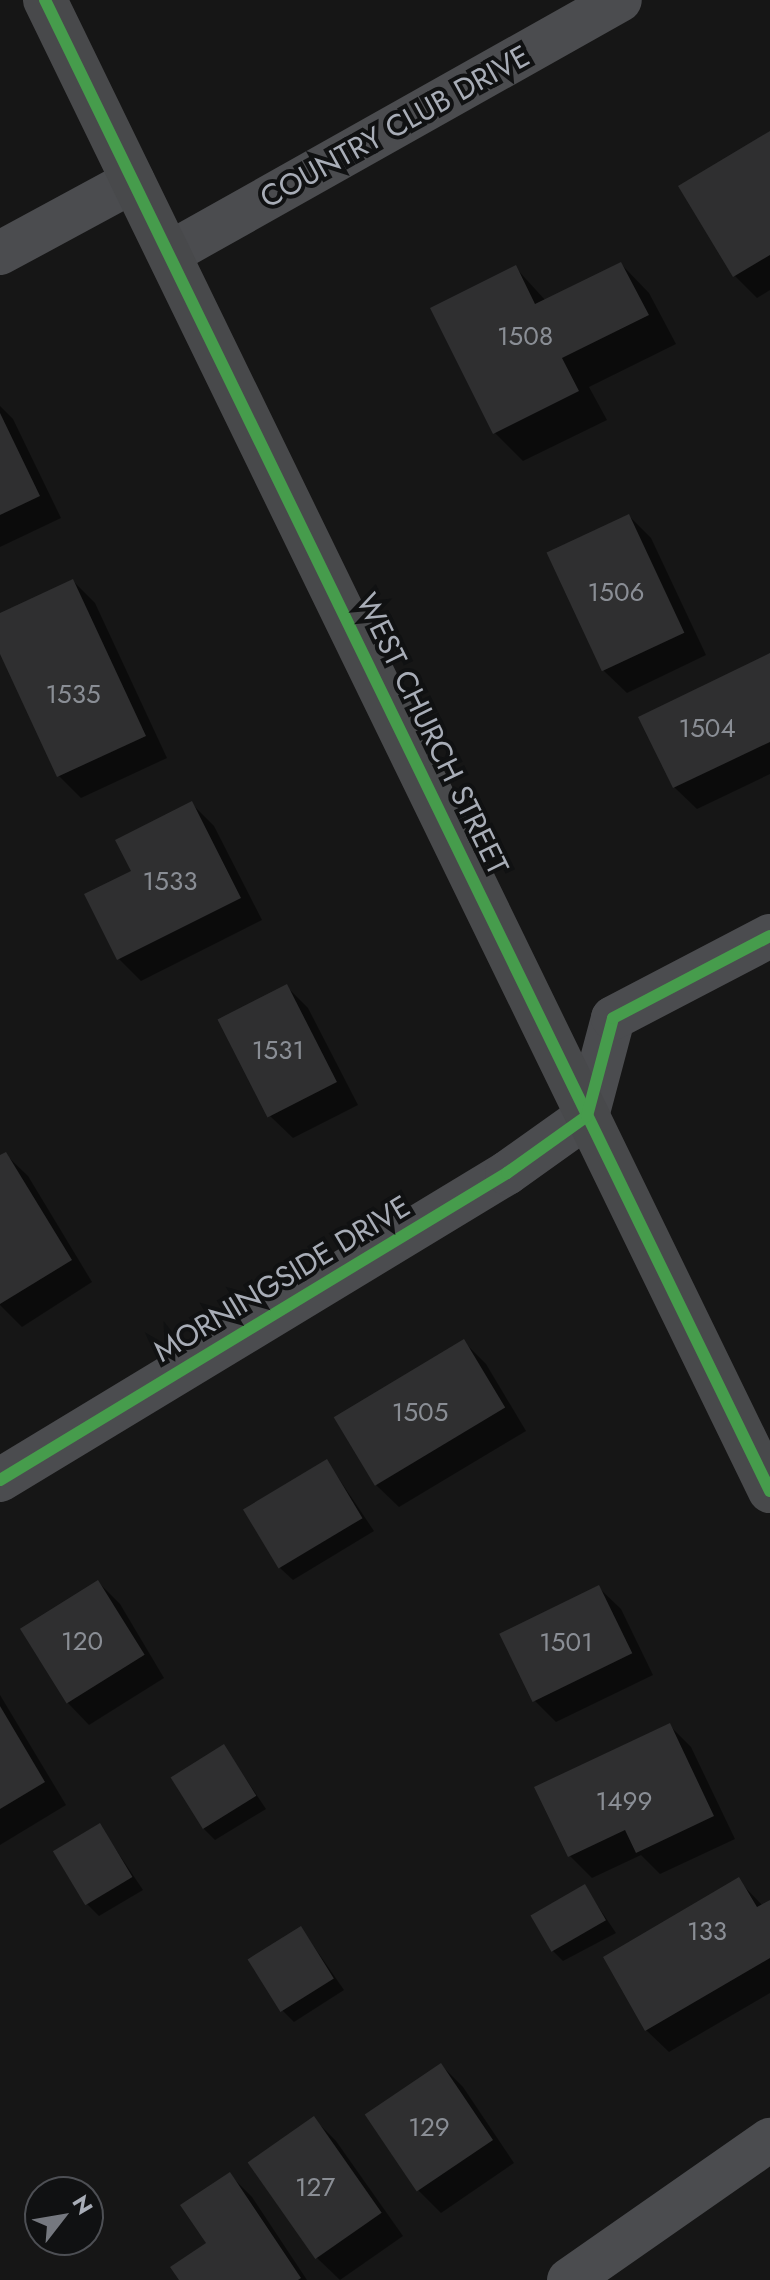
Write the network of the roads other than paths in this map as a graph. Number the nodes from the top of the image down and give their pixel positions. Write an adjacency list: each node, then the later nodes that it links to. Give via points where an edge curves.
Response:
1 (45, 0): 3 (main road, WEST CHURCH STREET)
2 (620, 0): 5 (street, COUNTRY CLUB DRIVE)
3 (133, 181): 4 (street); 5 (main road, WEST CHURCH STREET)
4 (0, 253)
5 (170, 253): 7 (main road, WEST CHURCH STREET)
6 (770, 936): 7 (street, via 613,1018)
7 (587, 1116): 8 (street, MORNINGSIDE DRIVE, via 507,1173); 9 (main road, WEST CHURCH STREET)
8 (0, 1480)
9 (770, 1491)
10 (770, 2140): 11 (street)
11 (569, 2280)

